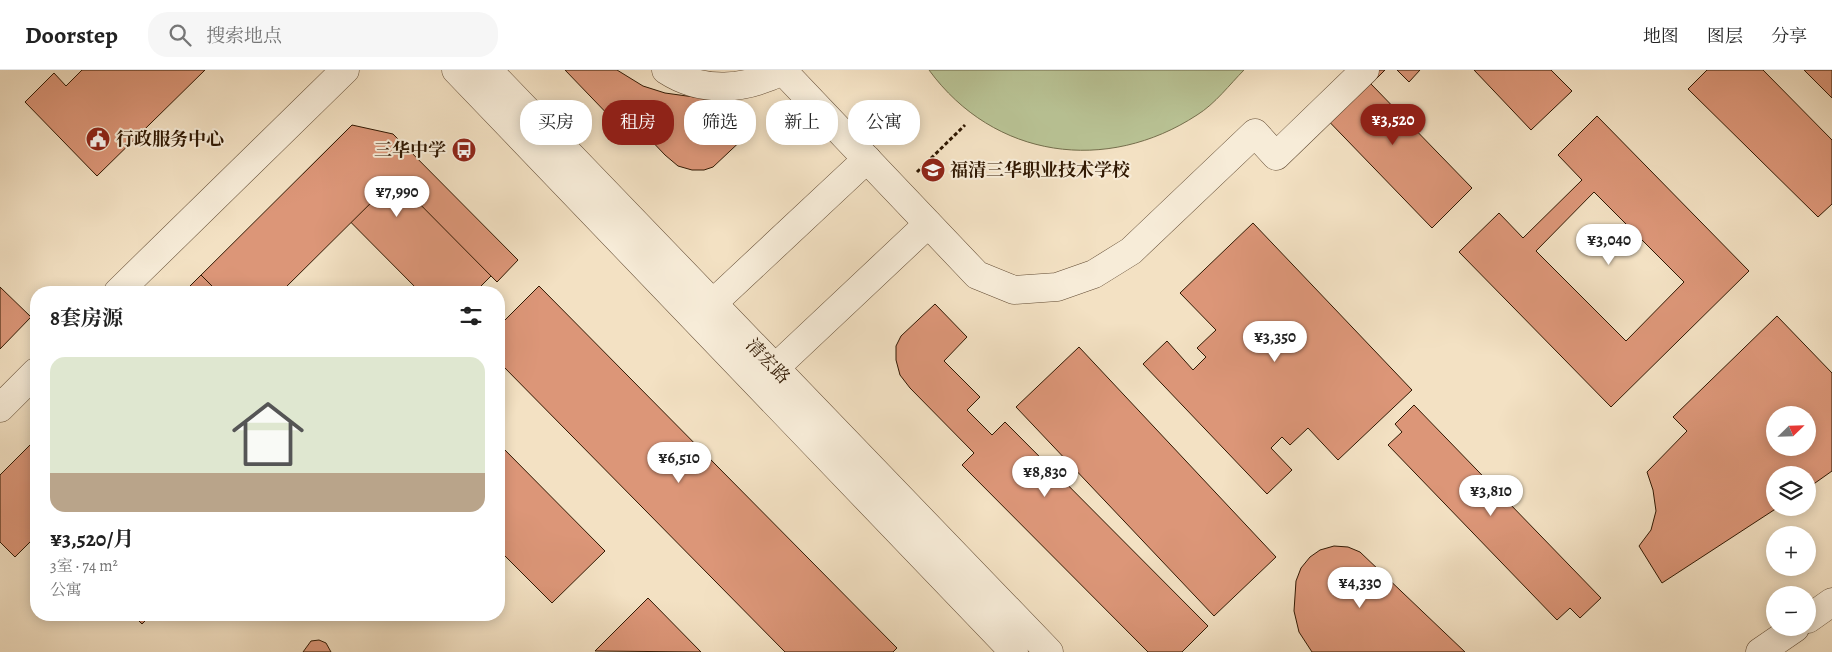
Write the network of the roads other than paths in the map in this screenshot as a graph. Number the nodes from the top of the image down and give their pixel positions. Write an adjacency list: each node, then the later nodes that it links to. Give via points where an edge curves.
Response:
1 (345, 70): 9 (street)
2 (456, 70): 17 (street, 清宏路)
3 (488, 70): 10 (street, 清宏路)
4 (666, 70): 5 (street, via 680,79 714,88 750,85)
5 (783, 70): 7 (street)
6 (1365, 70): 8 (street, via 1276,156 1255,133 1131,251 1094,274 1057,287 1014,290 977,275)
7 (867, 159): 8 (street); 10 (street)
8 (928, 224): 11 (street)
9 (124, 286)
10 (712, 304): 11 (street, 清宏路)
11 (775, 368): 18 (street, 清宏路)
12 (30, 378): 13 (street)
13 (0, 408)
14 (1832, 602): 15 (street)
15 (1816, 613)
16 (1783, 636): 19 (street)
17 (1014, 652)
18 (1049, 652)
19 (1760, 652)

